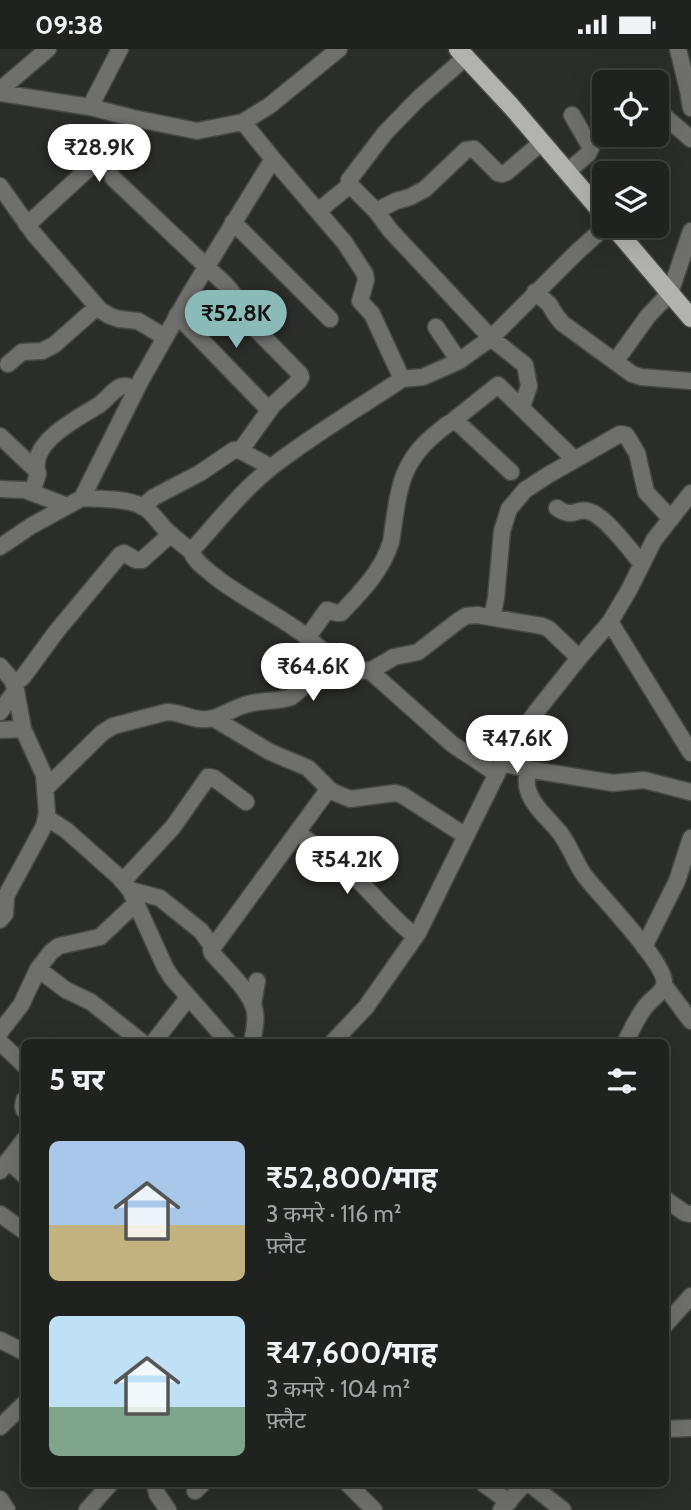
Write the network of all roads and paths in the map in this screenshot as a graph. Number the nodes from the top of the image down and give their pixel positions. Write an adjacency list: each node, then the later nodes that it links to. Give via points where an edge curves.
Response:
1 (48, 49): 7 (street)
2 (120, 49): 8 (street)
3 (339, 49): 13 (street)
4 (678, 49): 6 (street)
5 (462, 53): 15 (main road); 19 (street, via 386,133 350,177)
6 (690, 89): 9 (street)
7 (0, 91): 8 (street)
8 (90, 107): 11 (street)
9 (691, 108)
10 (572, 115): 17 (street, via 590,148)
11 (133, 118): 13 (street, via 197,131); 25 (street, via 123,140)
12 (669, 120): 14 (street)
13 (243, 122): 16 (street)
14 (691, 139)
15 (542, 142): 17 (main road); 23 (street, via 502,174 474,149 466,150 425,189)
16 (274, 159): 22 (street); 24 (street)
17 (567, 172): 21 (main road)
18 (113, 178): 29 (street)
19 (350, 185): 22 (street); 23 (street)
20 (0, 187): 25 (street)
21 (592, 201)
22 (318, 211): 42 (street, via 365,274 361,304 372,314)
23 (376, 211): 38 (street)
24 (233, 222): 29 (street); 35 (street)
25 (27, 225): 32 (street)
26 (691, 231): 31 (street)
27 (593, 238): 30 (street)
28 (623, 238): 31 (main road)
29 (207, 266): 36 (street); 46 (street, via 231,291 241,314 300,374 299,381)
30 (536, 292): 38 (street); 40 (street, via 562,323)
31 (670, 293): 34 (main road); 40 (street)
32 (97, 307): 36 (street, via 120,319); 41 (street, via 54,345 22,352)
33 (139, 313): 36 (street)
34 (691, 317)
35 (330, 319)
36 (171, 326): 44 (street); 46 (street)
37 (436, 327): 39 (street)
38 (491, 338): 39 (street); 45 (street, via 525,365 529,386)
39 (459, 361): 42 (street, via 423,377)
40 (615, 362): 43 (street, via 641,377)
41 (8, 364)
42 (402, 379): 51 (street)
43 (691, 381)
44 (136, 389): 52 (street, via 121,387 49,439 36,461); 57 (street)
45 (522, 407): 47 (street, via 498,385); 50 (street)
46 (269, 411): 49 (street)
47 (454, 420): 53 (street); 68 (street, via 426,442 407,467 388,552 370,581 341,613 327,610)
48 (0, 436): 52 (street)
49 (240, 451): 51 (street); 59 (street, via 234,450)
50 (575, 460): 61 (street, via 620,434 626,435 637,453 646,492); 66 (street, via 525,490 509,509)
51 (271, 467): 64 (street)
52 (37, 471): 55 (street)
53 (511, 472)
54 (0, 489): 55 (street)
55 (32, 492): 58 (street)
56 (691, 493): 61 (street)
57 (82, 498): 58 (street); 59 (street)
58 (67, 506): 63 (street)
59 (142, 507): 62 (street)
60 (557, 508): 65 (street, via 600,516)
61 (671, 519): 65 (street)
62 (171, 534): 64 (street); 73 (street, via 142,560 120,555)
63 (0, 547)
64 (191, 551): 68 (street, via 197,562 221,581)
65 (642, 564): 67 (street)
66 (492, 617): 69 (street, via 549,629); 72 (street, via 466,617 418,652 394,657)
67 (610, 622): 69 (street); 78 (street)
68 (307, 638): 70 (street)
69 (579, 658): 79 (street)
70 (335, 665): 72 (street); 75 (street, via 291,697 251,703)
71 (0, 666): 73 (street)
72 (369, 670): 79 (street, via 452,744)
73 (15, 687): 74 (street); 76 (street)
74 (0, 712)
75 (214, 718): 81 (street, via 167,712 113,726); 83 (street, via 270,752 308,768)
76 (23, 729): 77 (street); 81 (street, via 40,762)
77 (0, 730)
78 (691, 753)
79 (499, 768): 80 (street); 87 (street)
80 (527, 776): 82 (street, via 613,783 644,780); 94 (street, via 528,792 537,807 560,833 585,876)
81 (46, 788): 85 (street)
82 (691, 791)
83 (331, 792): 86 (street); 87 (street, via 350,799 402,795)
84 (246, 802): 90 (street, via 208,777)
85 (47, 818): 90 (street, via 66,830); 91 (street, via 11,885)
86 (297, 832): 92 (street, via 349,873); 93 (street)
87 (466, 836): 92 (street)
88 (691, 838): 89 (street)
89 (687, 865): 94 (street)
90 (130, 891): 93 (street, via 160,898 201,931); 95 (street, via 100,937 59,946); 98 (street, via 166,967)
91 (0, 920)
92 (415, 936): 106 (street)
93 (212, 946): 99 (street, via 212,953)
94 (644, 947): 97 (street, via 661,970)
95 (38, 969): 101 (street); 102 (street)
96 (257, 981): 99 (street)
97 (664, 985): 100 (street); 107 (street)
98 (188, 997): 103 (street); 104 (street)
99 (253, 1004): 105 (street)
100 (691, 1021)
101 (0, 1032)
102 (138, 1039)
103 (156, 1039)
104 (225, 1039)
105 (252, 1039)
106 (342, 1039)
107 (627, 1039)
108 (0, 1042): 109 (street)
109 (21, 1062)
110 (21, 1144): 111 (street)
111 (4, 1166): 112 (street)
112 (21, 1174)
113 (669, 1202): 115 (street)
114 (0, 1214): 116 (street)
115 (691, 1214)
116 (21, 1229)
117 (691, 1296): 118 (street)
118 (669, 1321)
119 (0, 1340): 120 (street)
120 (21, 1350)
121 (21, 1415): 122 (street)
122 (0, 1427)
123 (691, 1428): 124 (street)
124 (669, 1429)
125 (107, 1487): 134 (street)
126 (155, 1487): 135 (street)
127 (351, 1487): 136 (street)
128 (487, 1487): 132 (street)
129 (521, 1487): 132 (street)
130 (534, 1487): 137 (street)
131 (0, 1499): 133 (street)
132 (505, 1506)
133 (7, 1510)
134 (87, 1510)
135 (168, 1510)
136 (374, 1510)
137 (563, 1510)

